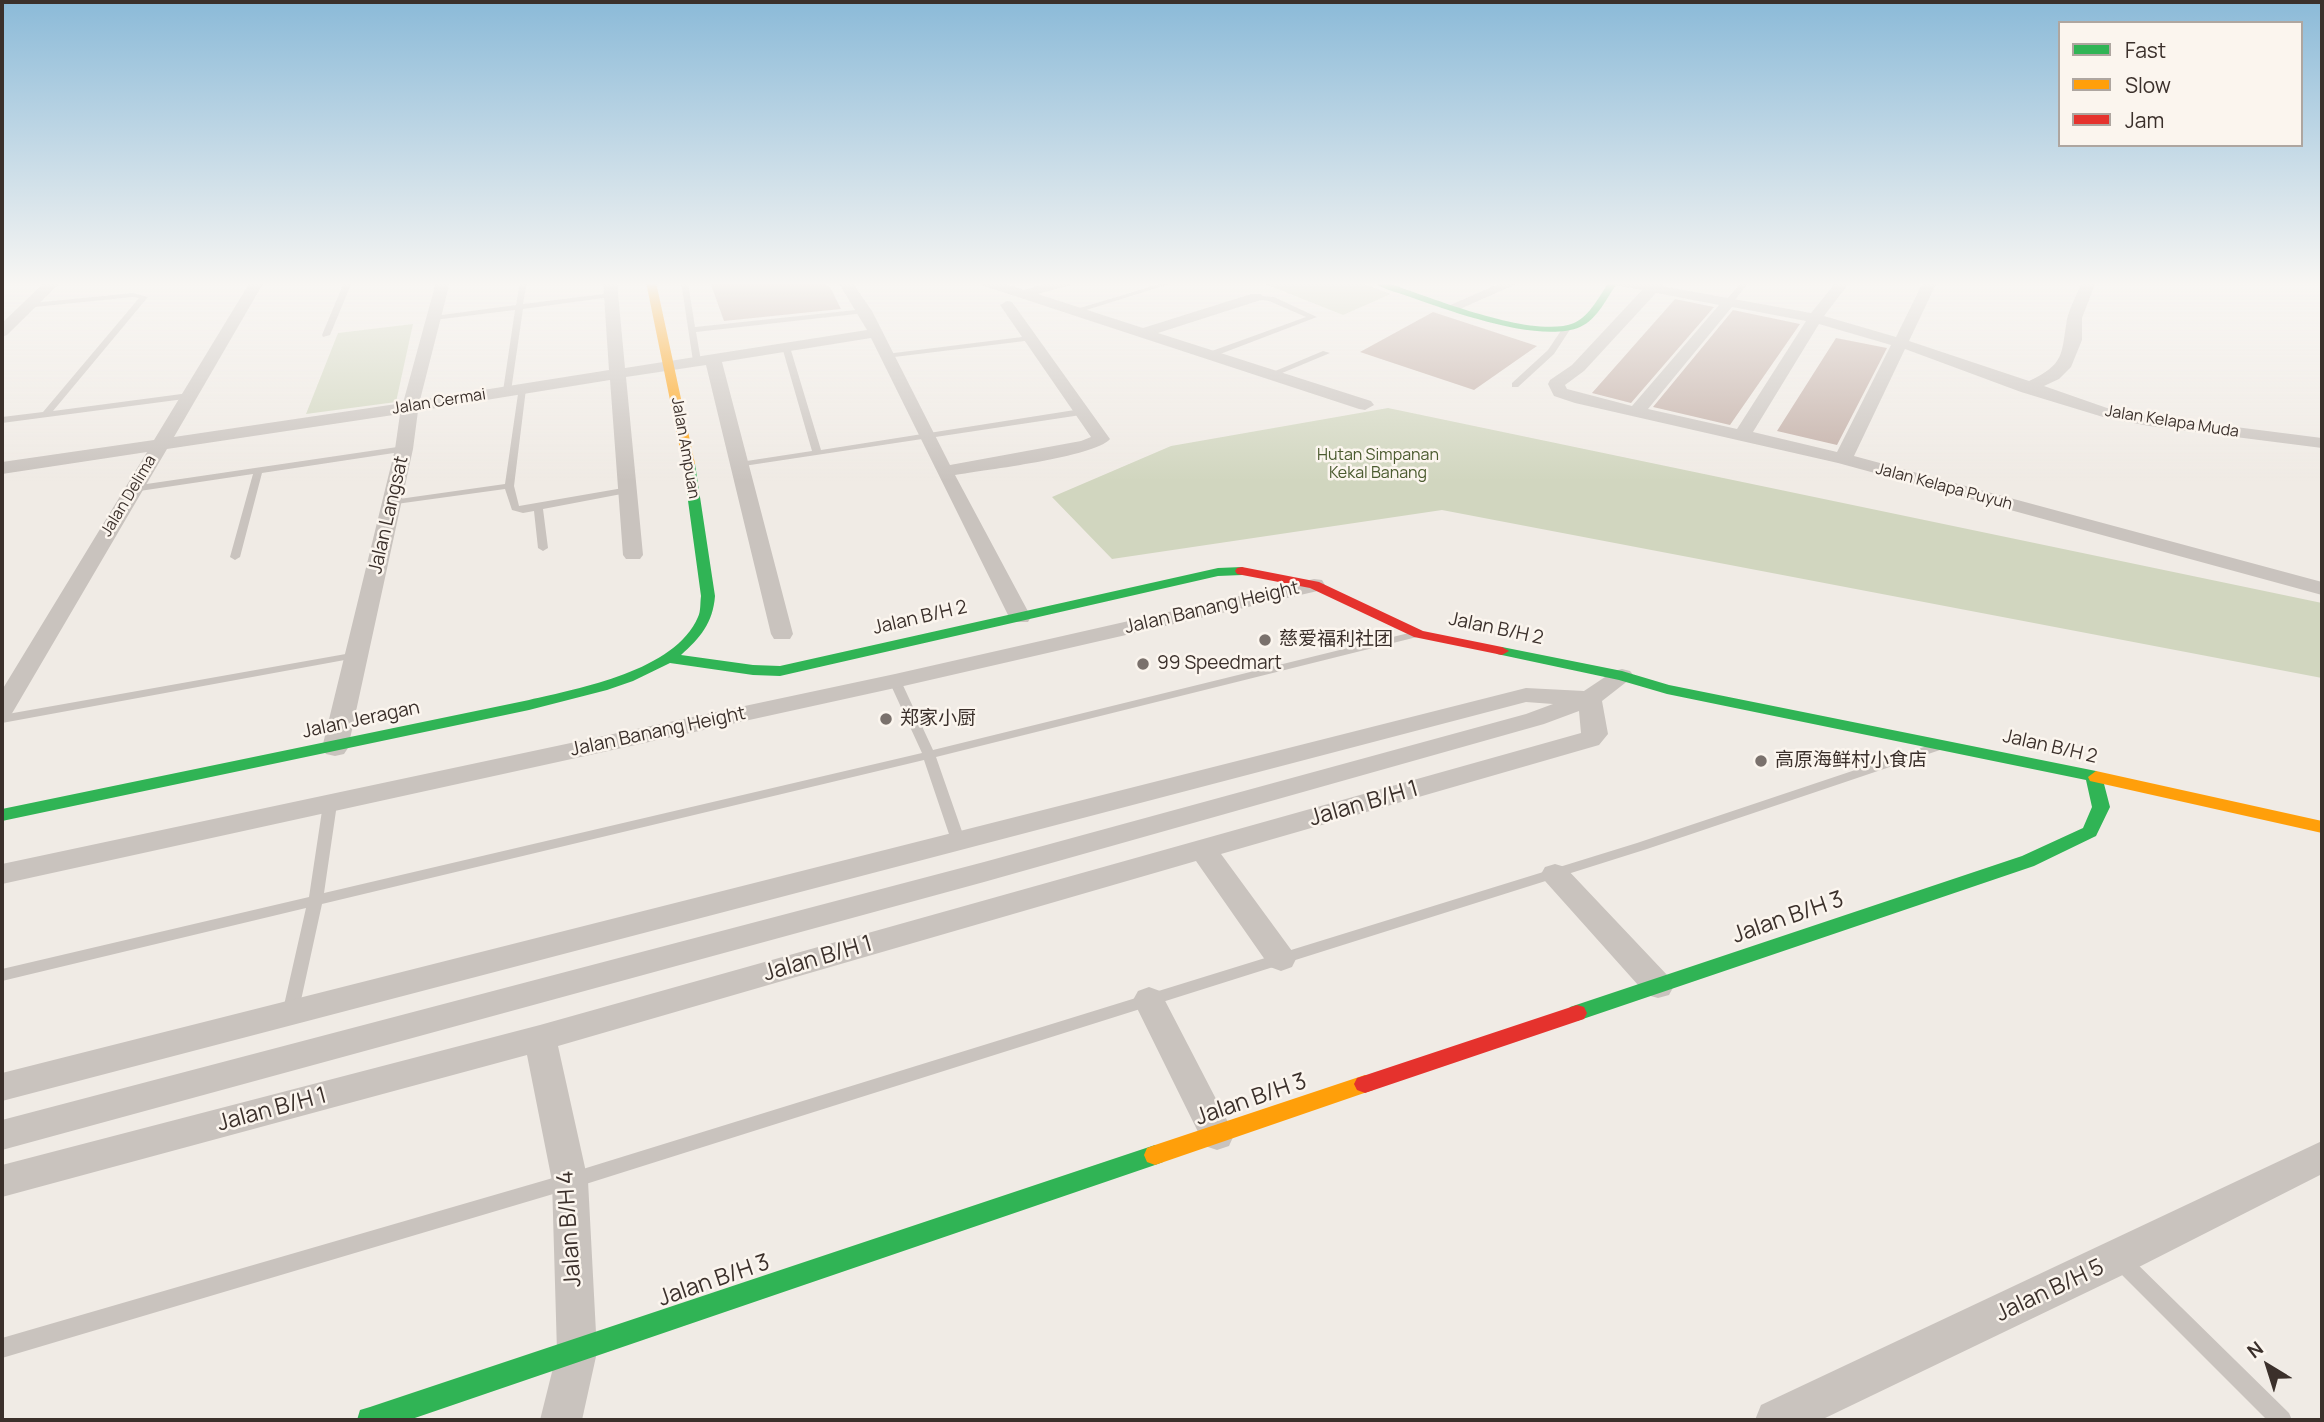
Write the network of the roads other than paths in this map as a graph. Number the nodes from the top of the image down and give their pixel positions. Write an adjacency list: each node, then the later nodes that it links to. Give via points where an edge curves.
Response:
1 (101, 348): 37 (lane)
2 (217, 348): 32 (street, Jalan Delima)
3 (426, 348): 34 (street, Jalan Langsat)
4 (517, 348): 31 (lane)
5 (616, 348): 27 (street)
6 (665, 348): 26 (street, Jalan Ampuan)
7 (700, 348): 25 (lane)
8 (778, 348): 25 (street, Jalan Cermai)
9 (786, 348): 44 (lane)
10 (882, 348): 24 (street)
11 (947, 348): 24 (lane)
12 (1037, 348): 36 (street)
13 (1195, 348): 23 (street)
14 (1227, 348): 23 (lane)
15 (1553, 348): 29 (lane)
16 (1596, 348): 35 (street, Jalan Kelapa Puyuh, via 1556,384 1560,392)
17 (1690, 348): 35 (street)
18 (1796, 348): 39 (street)
19 (1898, 348): 45 (street)
20 (1916, 348): 30 (street, Jalan Kelapa Muda)
21 (2071, 348): 30 (street, via 2063,367)
22 (1326, 353): 28 (lane)
23 (1212, 354): 28 (street)
24 (886, 356): 40 (street)
25 (705, 360): 26 (street, Jalan Cermai); 46 (street)
26 (669, 366): 27 (street, Jalan Cermai); 60 (street, Jalan Ampuan, via 688,456 708,596)
27 (618, 374): 31 (street, Jalan Cermai); 52 (street)
28 (1272, 374): 33 (street)
29 (1515, 385)
30 (2027, 388): 41 (street, Jalan Kelapa Muda, via 2149,421)
31 (514, 390): 34 (street, Jalan Cermai); 50 (lane)
32 (189, 396): 37 (lane); 42 (street, Jalan Delima)
33 (1365, 405)
34 (410, 407): 42 (street, Jalan Cermai); 43 (street, Jalan Langsat)
35 (1637, 411): 39 (street, Jalan Kelapa Puyuh)
36 (1081, 412): 40 (lane); 48 (street, via 1099,442)
37 (45, 415): 38 (lane)
38 (2, 420)
39 (1742, 435): 45 (street, Jalan Kelapa Puyuh)
40 (926, 436): 44 (lane); 48 (street)
41 (2322, 443)
42 (159, 445): 47 (street, Jalan Cermai); 51 (street, Jalan Delima)
43 (404, 449): 49 (lane); 53 (street, Jalan Langsat)
44 (817, 453): 46 (lane)
45 (1843, 458): 59 (street, Jalan Kelapa Puyuh)
46 (740, 465): 62 (street)
47 (2, 468)
48 (944, 471): 61 (street)
49 (258, 472): 51 (lane); 57 (lane)
50 (509, 486): 53 (lane); 54 (lane, via 515,508)
51 (133, 489): 69 (street, Jalan Delima)
52 (629, 490): 54 (lane); 56 (street)
53 (391, 503): 64 (street, Jalan Langsat)
54 (538, 507): 55 (lane)
55 (543, 548)
56 (633, 555)
57 (234, 557)
58 (1314, 585): 61 (street, Jalan B/H 2, via 1234,570); 63 (street, Jalan B/H 2); 67 (street, Jalan Banang Height)
59 (2322, 589)
60 (706, 616): 65 (street, Jalan Jeragan)
61 (1020, 617): 65 (street, Jalan B/H 2, via 780,671)
62 (782, 634)
63 (1419, 634): 66 (street, Jalan B/H 2); 73 (lane)
64 (357, 655): 70 (lane); 72 (street, Jalan Langsat)
65 (668, 658): 72 (street, Jalan Jeragan, via 600,686)
66 (1622, 676): 68 (street); 71 (street, Jalan B/H 2)
67 (895, 681): 73 (lane); 75 (street, Jalan Banang Height)
68 (1589, 698): 78 (street, via 1526,695); 79 (street, Jalan B/H 1, via 1595,734 1590,739); 80 (street, via 1535,719)
69 (2, 710)
70 (2, 719)
71 (1943, 744): 74 (street, Jalan B/H 2); 82 (lane)
72 (335, 748): 76 (street, Jalan Jeragan)
73 (929, 755): 78 (lane); 83 (lane)
74 (2094, 778): 77 (street, Jalan B/H 2); 86 (street, Jalan B/H 3, via 2101,807 2090,832 2028,860)
75 (330, 804): 81 (street, Jalan Banang Height); 83 (lane)
76 (2, 816)
77 (2322, 827)
78 (965, 838): 80 (street); 88 (street)
79 (1203, 850): 84 (street); 89 (street, Jalan B/H 1)
80 (984, 872): 91 (street)
81 (2, 874)
82 (1555, 874): 84 (lane); 86 (street)
83 (315, 902): 85 (lane); 88 (lane)
84 (1281, 960): 87 (lane)
85 (2, 975)
86 (1658, 986): 92 (street, Jalan B/H 3)
87 (1149, 1000): 92 (street); 95 (lane)
88 (290, 1014): 90 (street)
89 (540, 1038): 94 (street, Jalan B/H 1); 95 (street, Jalan B/H 4)
90 (2, 1087)
91 (2, 1135)
92 (1217, 1135): 98 (street, Jalan B/H 3)
93 (2322, 1157): 96 (street, Jalan B/H 5)
94 (2, 1181)
95 (570, 1181): 97 (lane); 98 (street, Jalan B/H 4)
96 (2118, 1258): 101 (street, Jalan B/H 5); 102 (lane)
97 (2, 1348)
98 (577, 1352): 99 (street, Jalan B/H 3); 100 (street, Jalan B/H 4)
99 (370, 1420)
100 (561, 1420)
101 (1776, 1420)
102 (2282, 1420)

